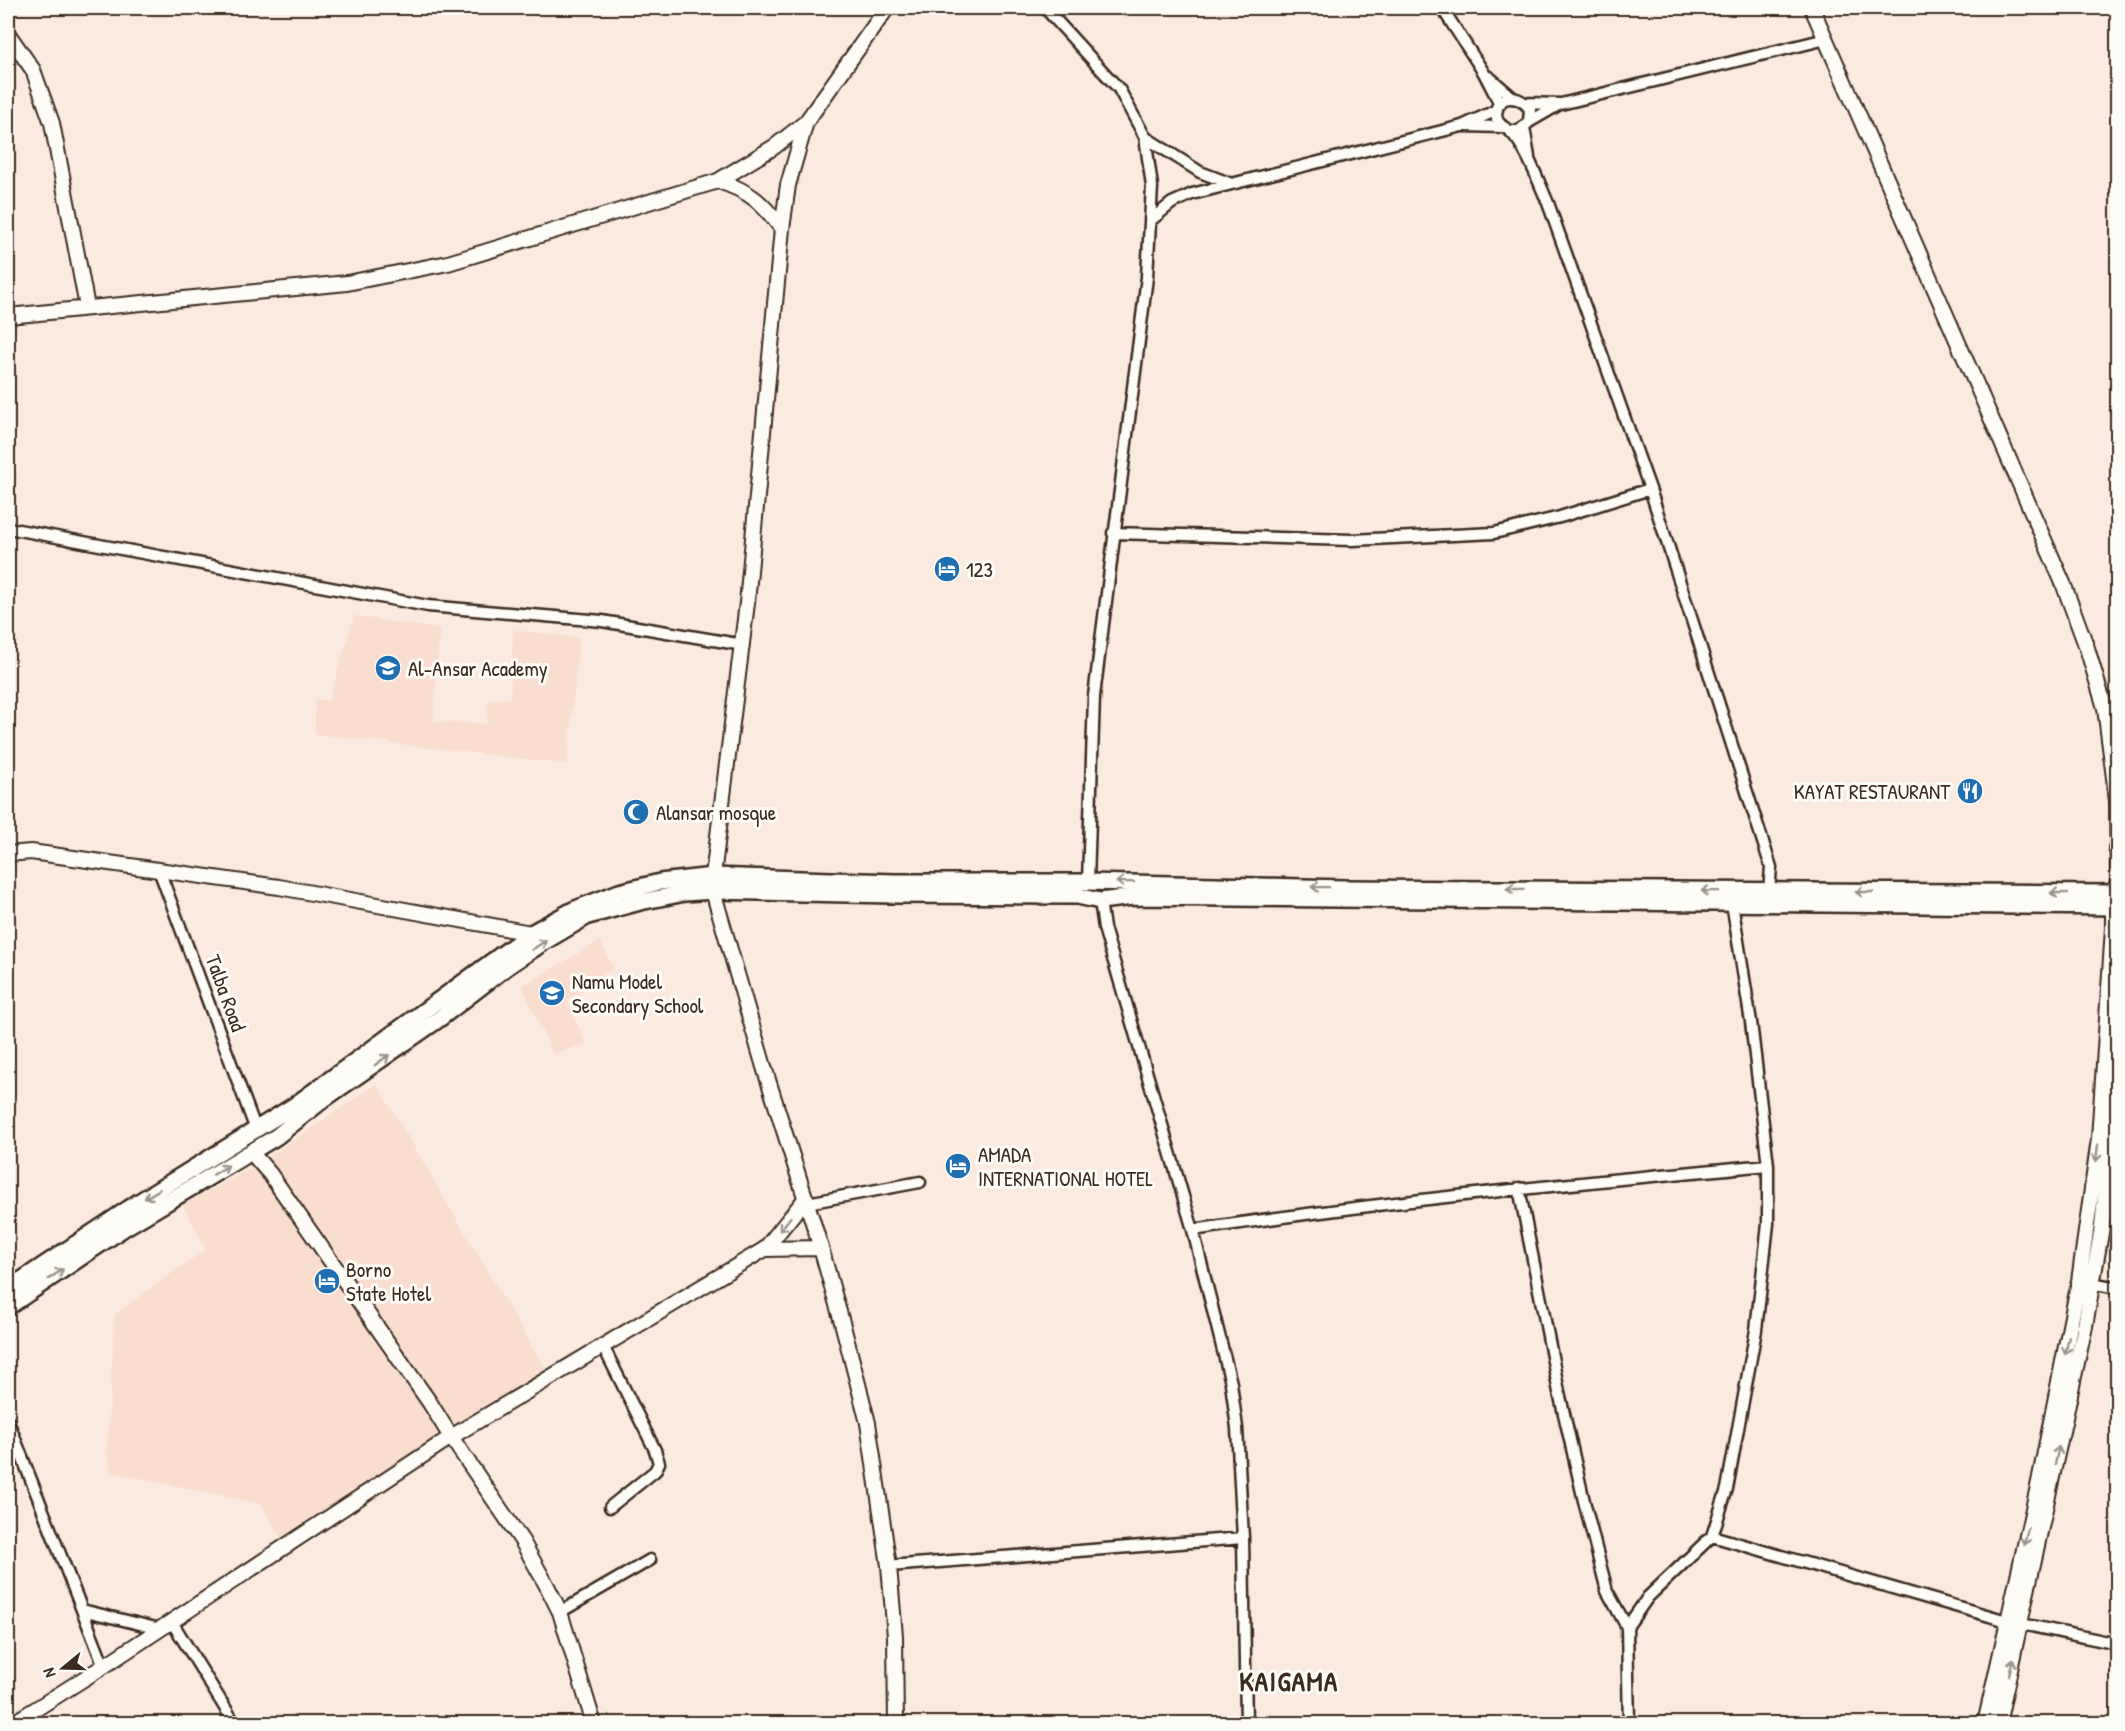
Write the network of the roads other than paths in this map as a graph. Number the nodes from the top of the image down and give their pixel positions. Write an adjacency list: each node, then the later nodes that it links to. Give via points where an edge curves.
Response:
1 (886, 8): 12 (street)
2 (1045, 8): 16 (street, via 1119,89)
3 (1442, 8): 7 (street)
4 (1812, 8): 6 (street)
5 (8, 34): 22 (street, via 33,70 52,123)
6 (1826, 39): 10 (street); 28 (street, via 2087,648 2105,708 2117,801)
7 (1484, 73): 8 (street); 11 (street)
8 (1512, 97): 9 (street); 11 (street)
9 (1525, 103): 10 (street); 13 (street, via 1530,109)
10 (1561, 104): 13 (street)
11 (1498, 107): 14 (street); 15 (street, via 1497,119)
12 (806, 122): 18 (street); 21 (street, via 788,185)
13 (1526, 124): 15 (street, via 1519,131); 17 (street)
14 (1462, 126): 15 (street); 19 (street)
15 (1506, 129): 17 (street)
16 (1145, 137): 19 (street, via 1200,172); 20 (street)
17 (1530, 160): 24 (street)
18 (718, 181): 21 (street, via 740,188 765,206); 22 (street, via 448,263 394,275)
19 (1229, 183): 20 (street, via 1172,203)
20 (1152, 220): 26 (street)
21 (782, 229): 27 (street)
22 (87, 307): 23 (street)
23 (8, 316)
24 (1650, 489): 26 (street, via 1494,533 1352,540); 34 (street, via 1771,867)
25 (8, 528): 27 (street, via 420,604 602,621)
26 (1113, 533): 32 (street, via 1094,696)
27 (743, 645): 33 (street)
28 (2117, 849): 31 (street)
29 (8, 854): 30 (street, via 31,852)
30 (159, 870): 38 (street, via 279,887); 40 (street, Talba Road)
31 (2118, 870)
32 (1088, 882): 33 (main road); 34 (main road, one-way to 32)
33 (713, 883): 36 (main road, via 1077,896); 38 (main road, via 660,882 619,892 573,910); 41 (main road, one-way to 33, via 508,966 579,921); 45 (street)
34 (1769, 892): 35 (main road, one-way to 34)
35 (2116, 896): 37 (main road); 49 (street, one-way to 49)
36 (1100, 901): 37 (main road, via 1132,897); 46 (street, via 1104,928)
37 (1732, 903): 42 (street, via 1752,1022)
38 (531, 933): 40 (main road)
39 (2118, 1047): 49 (street, via 2102,1227)
40 (256, 1130): 51 (main road, one-way to 51)
41 (251, 1152): 52 (main road, one-way to 41, via 124,1228); 55 (street, via 284,1193)
42 (1768, 1165): 44 (street); 57 (street, via 1768,1224 1756,1330 1727,1489)
43 (920, 1182): 45 (street)
44 (1520, 1188): 46 (street); 65 (street, via 1584,1501 1607,1591)
45 (806, 1201): 47 (street); 48 (street, one-way to 48)
46 (1193, 1230): 58 (street, via 1231,1383)
47 (821, 1248): 48 (street); 60 (street, via 868,1423)
48 (765, 1249): 53 (street)
49 (2086, 1282): 50 (street); 63 (street, via 2039,1482)
50 (2118, 1288)
51 (8, 1289)
52 (8, 1307)
53 (603, 1346): 55 (street); 56 (street, via 659,1463 655,1471)
54 (8, 1421): 61 (street)
55 (451, 1437): 62 (street, via 522,1541); 64 (street)
56 (610, 1507)
57 (1712, 1536): 63 (street); 65 (street, via 1648,1597)
58 (1243, 1538): 60 (street); 72 (street)
59 (650, 1560): 62 (street)
60 (889, 1566): 71 (street)
61 (82, 1610): 64 (street); 67 (street)
62 (560, 1612): 70 (street)
63 (2014, 1622): 66 (street); 74 (street); 75 (street, one-way to 63)
64 (166, 1626): 67 (street); 69 (street)
65 (1627, 1627): 73 (street)
66 (2118, 1644)
67 (104, 1666): 68 (street)
68 (12, 1724)
69 (235, 1724)
70 (594, 1724)
71 (896, 1724)
72 (1246, 1724)
73 (1629, 1724)
74 (1985, 1724)
75 (1998, 1724)

